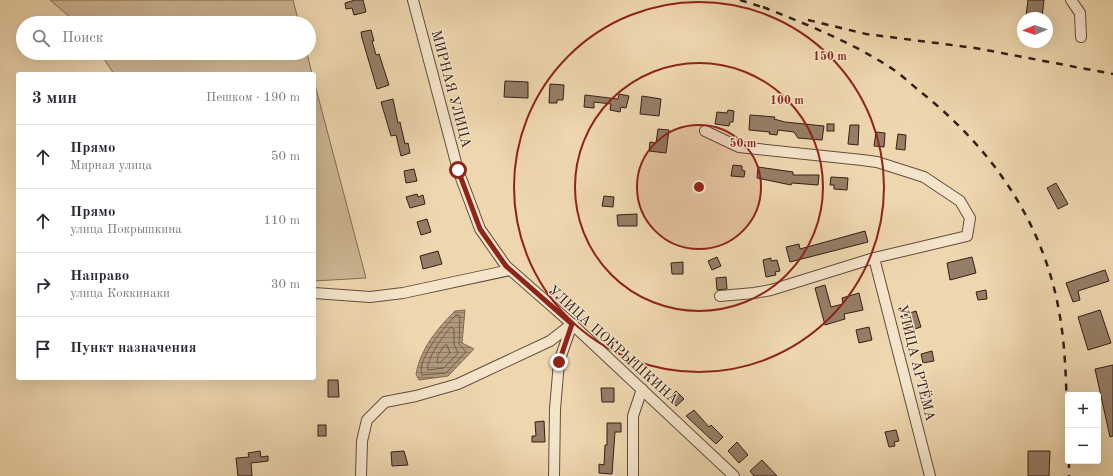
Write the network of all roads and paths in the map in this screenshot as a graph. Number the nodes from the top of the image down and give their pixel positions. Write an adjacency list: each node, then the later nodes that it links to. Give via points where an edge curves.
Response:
1 (413, 0): 5 (street, МИРНАЯ УЛИЦА, via 458,170)
2 (1071, 0): 3 (street, via 1080,13)
3 (1081, 37)
4 (705, 132): 6 (street, via 739,147 877,162 924,177 960,201 970,218 967,236)
5 (480, 229): 7 (street, УЛИЦА ПОКРЫШКИНА)
6 (874, 258): 9 (street, via 771,290); 16 (street, УЛИЦА АРТЁМА)
7 (510, 270): 8 (street, via 403,293 370,297); 10 (street, УЛИЦА ПОКРЫШКИНА)
8 (316, 293)
9 (720, 296)
10 (572, 324): 11 (street, УЛИЦА ПОКРЫШКИНА); 12 (street, via 550,341 458,384 385,402 367,420 362,441); 13 (street, via 559,362)
11 (642, 389): 14 (street, via 633,416); 15 (street, УЛИЦА ПОКРЫШКИНА)
12 (361, 476)
13 (554, 476)
14 (633, 476)
15 (734, 476)
16 (930, 476)

